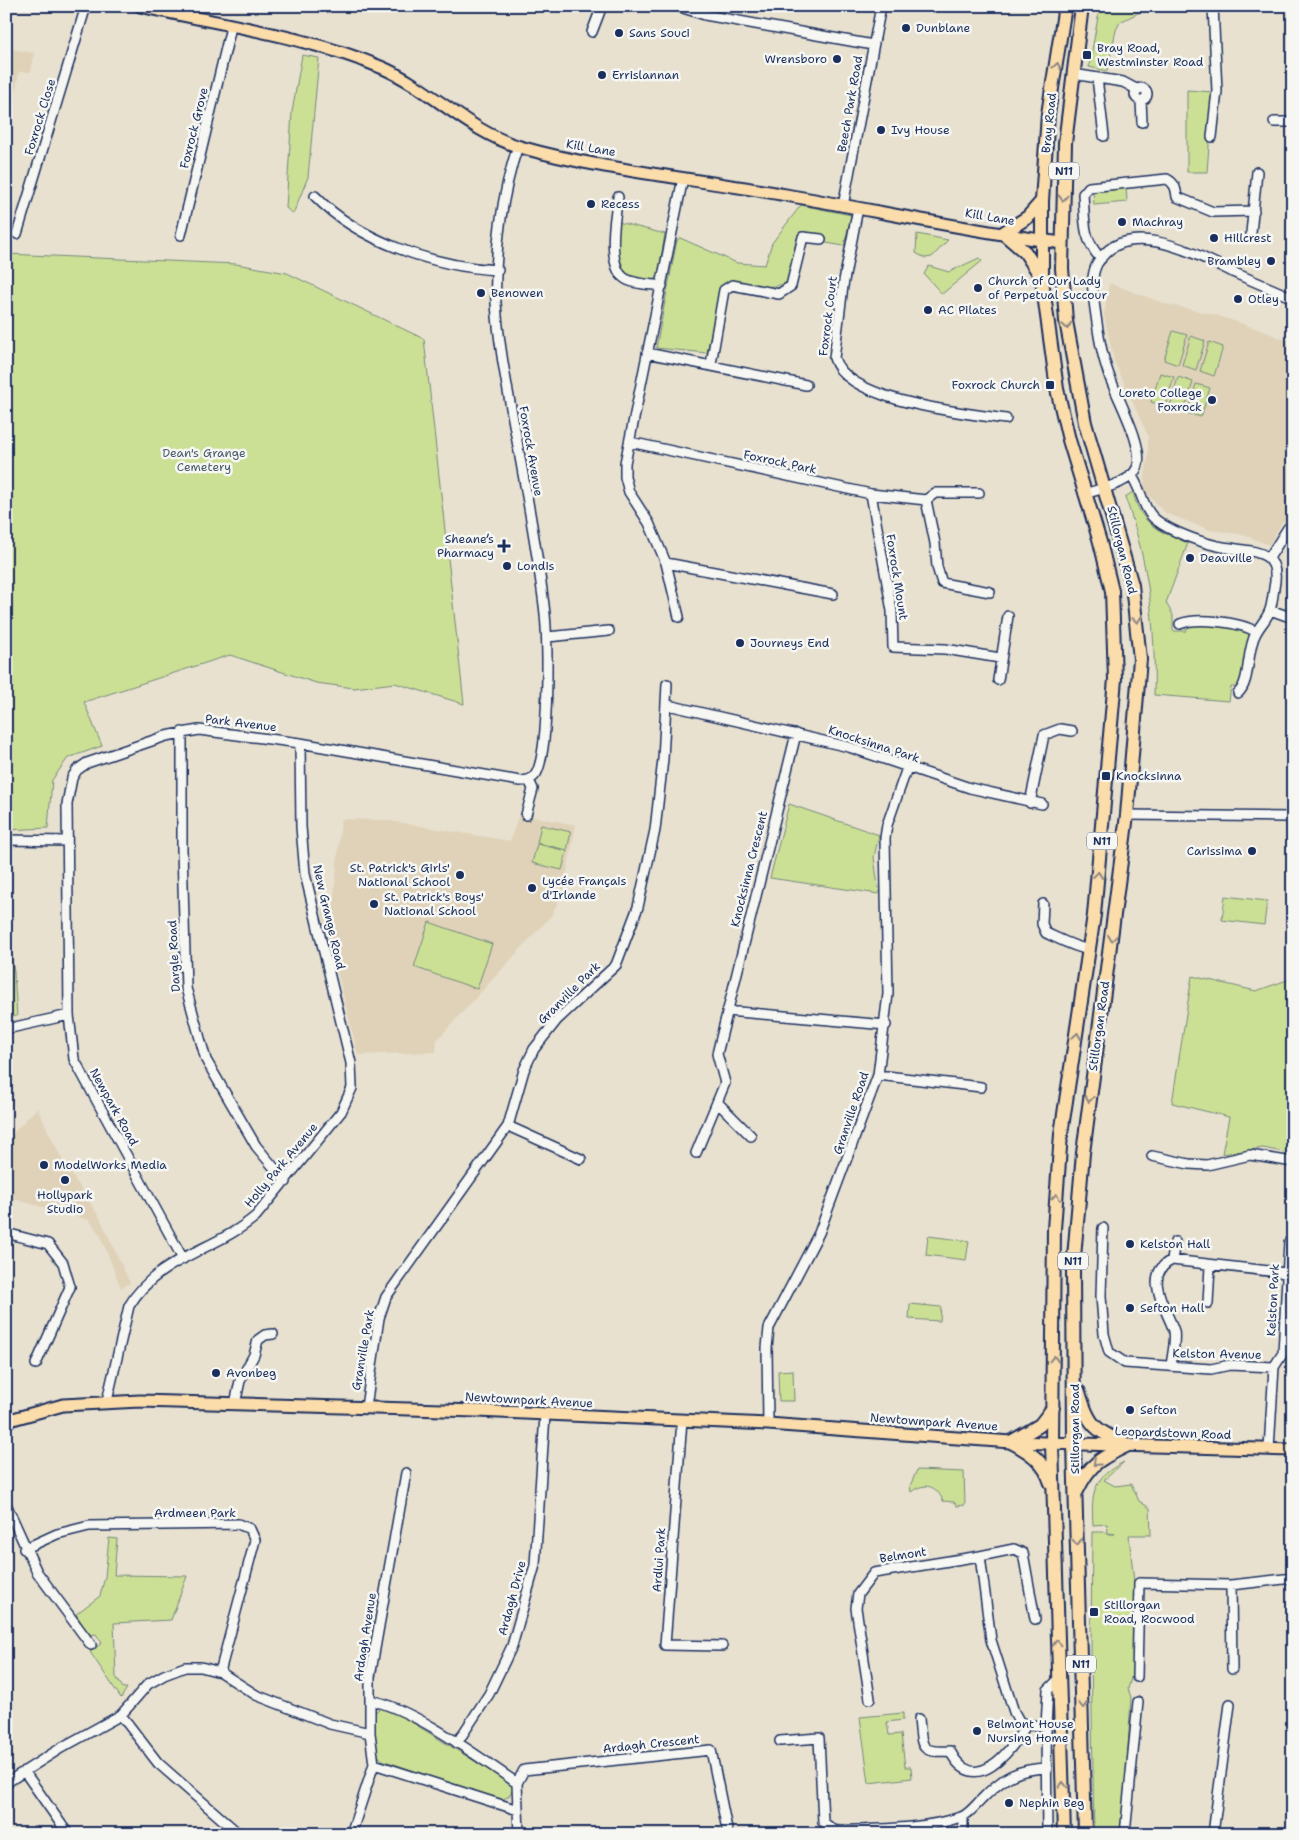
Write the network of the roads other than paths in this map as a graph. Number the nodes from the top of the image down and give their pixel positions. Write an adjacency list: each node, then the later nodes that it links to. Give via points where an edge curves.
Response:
1 (86, 6): 32 (street, Foxrock Close)
2 (140, 6): 9 (main road, Kill Lane)
3 (602, 6): 11 (street)
4 (677, 6): 12 (street, via 704,15)
5 (881, 6): 12 (street, Beech Park Road)
6 (1065, 6): 25 (highway, Bray Road / N11, one-way to 6, via 1048,114)
7 (1082, 6): 13 (highway, Bray Road / N11)
8 (1212, 6): 19 (street, via 1217,91)
9 (161, 9): 10 (main road, Kill Lane)
10 (232, 27): 20 (main road, Kill Lane, via 320,47 386,69 464,119); 33 (street, Foxrock Grove)
11 (592, 32)
12 (873, 45): 26 (street, Beech Park Road)
13 (1073, 74): 14 (street); 29 (highway, Bray Road / N11, one-way to 29, via 1065,143)
14 (1097, 78): 15 (street, via 1143,89 1147,94 1141,100); 18 (street)
15 (1142, 122)
16 (1274, 122): 17 (street)
17 (1293, 122)
18 (1104, 136)
19 (1212, 137)
20 (518, 146): 22 (main road, Kill Lane); 38 (street, Foxrock Avenue, via 501,216)
21 (1257, 172): 28 (street)
22 (683, 178): 26 (main road, Kill Lane); 40 (street)
23 (314, 196): 38 (street, via 327,209 357,227 420,258)
24 (618, 197): 40 (street, via 612,232 618,268 623,277)
25 (1042, 201): 30 (highway, via 1028,217); 35 (highway, Bray Road / N11)
26 (844, 206): 27 (main road, Kill Lane)
27 (858, 208): 30 (main road, Kill Lane); 45 (street, Foxrock Court, via 843,286 834,358 837,368 868,389 903,401 938,410)
28 (1254, 211): 31 (street); 37 (street, via 1206,210 1177,197 1176,188 1167,179 1089,186 1083,194 1086,237)
29 (1062, 228): 36 (highway, Stillorgan Road / N11)
30 (1003, 233): 35 (main road, Kill Lane); 39 (highway, via 1025,252)
31 (1251, 233)
32 (17, 234)
33 (181, 235)
34 (821, 239): 43 (street, via 803,237 791,286 778,294 732,285 724,290)
35 (1041, 240): 36 (main road, Kill Lane); 39 (highway, Stillorgan Road / N11)
36 (1062, 243): 48 (highway, Stillorgan Road / N11, one-way to 48, via 1066,322 1086,422)
37 (1101, 259): 41 (street, via 1130,241 1170,244); 47 (street, via 1092,280 1098,334 1109,375 1138,450 1137,468)
38 (498, 270): 65 (street, Foxrock Avenue, via 496,301 500,349)
39 (1042, 280): 51 (highway, Stillorgan Road / N11, via 1054,372)
40 (662, 286): 42 (street)
41 (1293, 298)
42 (647, 353): 43 (street); 46 (street)
43 (711, 364): 44 (street)
44 (806, 385)
45 (1006, 419)
46 (630, 442): 50 (street, Foxrock Park); 55 (street, via 624,477)
47 (1132, 474): 48 (street); 54 (street, via 1145,505 1158,522 1192,538 1222,547 1253,550)
48 (1105, 488): 51 (street); 81 (highway, Stillorgan Road / N11, one-way to 81, via 1132,585 1140,659)
49 (979, 493): 52 (street, Foxrock Park, via 934,493)
50 (871, 494): 52 (street, Foxrock Park); 66 (street, Foxrock Mount, via 892,611 893,646 945,649)
51 (1084, 494): 86 (highway, Stillorgan Road / N11, one-way to 51, via 1112,726 1115,630 1112,591)
52 (926, 500): 56 (street, via 942,583)
53 (1288, 528): 54 (street)
54 (1269, 558): 58 (street, via 1276,572)
55 (666, 563): 57 (street); 60 (street)
56 (990, 592)
57 (833, 594)
58 (1270, 610): 61 (street); 64 (street)
59 (1008, 616): 66 (street)
60 (679, 618)
61 (1293, 618)
62 (1180, 624): 64 (street, via 1190,620 1224,623)
63 (609, 631): 65 (street)
64 (1256, 632): 69 (street, via 1248,658 1245,686)
65 (547, 637): 77 (street, Foxrock Avenue, via 546,717 537,772)
66 (1000, 658): 67 (street)
67 (998, 680)
68 (667, 684): 70 (street, Granville Park)
69 (1238, 693)
70 (668, 705): 73 (street, Knocksinna Park); 95 (street, Granville Park, via 655,830 638,907 616,965 557,1020 534,1049 524,1070)
71 (1072, 730): 78 (street, via 1060,729 1044,735)
72 (182, 732): 74 (street, Park Avenue, via 233,733); 76 (street, Park Avenue, via 87,763); 101 (street, Dargle Road, via 186,988 206,1060 256,1146)
73 (796, 734): 75 (street, Knocksinna Park); 87 (street, Knocksinna Crescent)
74 (300, 743): 77 (street, Park Avenue); 91 (street, New Grange Road, via 304,874)
75 (907, 768): 78 (street, Knocksinna Park); 89 (street, Granville Road, via 885,838)
76 (72, 778): 84 (street, Newpark Road, via 67,804)
77 (529, 780): 80 (street, via 532,789)
78 (1030, 803): 79 (street, Knocksinna Park)
79 (1042, 804)
80 (526, 815)
81 (1127, 815): 82 (street); 115 (highway, Stillorgan Road / N11, one-way to 115, via 1078,1200 1073,1269)
82 (1293, 817)
83 (6, 840): 84 (street)
84 (67, 841): 88 (street, Newpark Road)
85 (1044, 904): 86 (street, via 1042,924 1046,933 1073,947)
86 (1090, 950): 119 (highway, Stillorgan Road / N11, one-way to 86, via 1052,1302 1061,1134)
87 (727, 1011): 89 (street); 94 (street, Knocksinna Crescent, via 717,1054 725,1084)
88 (69, 1015): 90 (street); 106 (street, Newpark Road, via 74,1059)
89 (886, 1024): 92 (street, Granville Road)
90 (6, 1029)
91 (344, 1034): 101 (street, Holly Park Avenue, via 351,1063 352,1088 341,1112)
92 (878, 1074): 93 (street); 123 (street, Granville Road, via 819,1233 769,1328)
93 (981, 1087)
94 (717, 1102): 96 (street); 97 (street)
95 (508, 1126): 99 (street); 118 (street, Granville Park, via 386,1297 379,1318)
96 (750, 1136)
97 (696, 1153)
98 (1152, 1156): 100 (street, via 1207,1165 1250,1155)
99 (581, 1159)
100 (1293, 1162)
101 (286, 1182): 106 (street, Holly Park Avenue, via 240,1230)
102 (1104, 1228): 113 (street, Kelston Avenue, via 1102,1296 1104,1334 1109,1352 1125,1363)
103 (6, 1233): 112 (street, via 48,1244 63,1263 70,1286)
104 (1175, 1242): 107 (street)
105 (1293, 1242): 109 (street, Kelston Park, via 1289,1242)
106 (182, 1258): 116 (street, Holly Park Avenue, via 144,1284 129,1306)
107 (1172, 1260): 108 (street); 113 (street, via 1158,1272 1157,1281 1159,1297 1174,1333)
108 (1210, 1266): 109 (street); 110 (street)
109 (1286, 1273): 114 (street, Kelston Park, via 1283,1353)
110 (1208, 1303)
111 (272, 1334): 117 (street, via 258,1340 240,1381)
112 (36, 1364)
113 (1171, 1366): 114 (street, Kelston Avenue, via 1211,1369 1230,1364)
114 (1274, 1367): 128 (street, Kelston Park)
115 (1075, 1379): 126 (highway, Stillorgan Road / N11); 127 (highway, N11, via 1086,1417 1097,1430)
116 (107, 1401): 117 (main road, Newtownpark Avenue); 122 (main road, Newtownpark Avenue, via 63,1405)
117 (235, 1404): 118 (main road, Newtownpark Avenue)
118 (366, 1407): 120 (main road, Newtownpark Avenue)
119 (1053, 1408): 124 (highway, via 1044,1422); 125 (highway, Stillorgan Road / N11)
120 (545, 1415): 121 (main road, Newtownpark Avenue); 155 (street, Ardagh Drive, via 535,1565 512,1646 489,1694)
121 (682, 1420): 123 (main road, Newtownpark Avenue); 140 (street, Ardlui Park, via 664,1645)
122 (6, 1421)
123 (768, 1424): 124 (main road, Newtownpark Avenue)
124 (1011, 1442): 125 (main road, Newtownpark Avenue); 131 (highway, N11, via 1040,1461)
125 (1052, 1444): 126 (main road, Leopardstown Road); 131 (highway, Stillorgan Road / N11)
126 (1074, 1445): 127 (main road, Leopardstown Road); 132 (highway, Stillorgan Road / N11)
127 (1128, 1445): 128 (main road, Leopardstown Road); 132 (highway, one-way to 132, via 1096,1461 1085,1474)
128 (1269, 1449): 129 (main road, Leopardstown Road)
129 (1293, 1450)
130 (406, 1473): 145 (street, Ardagh Avenue, via 370,1677)
131 (1054, 1493): 144 (highway, Stillorgan Road / N11, one-way to 131)
132 (1076, 1494): 172 (highway, Stillorgan Road / N11, one-way to 172)
133 (6, 1504): 134 (street)
134 (24, 1549): 139 (street); 142 (street, Ardmeen Park, via 57,1534 89,1526 238,1524 250,1529 255,1540)
135 (980, 1556): 138 (street, Belmont, via 1014,1549 1023,1553); 146 (street, Belmont, via 874,1573 858,1594 856,1608); 151 (street, via 992,1640 1014,1712)
136 (1293, 1578): 137 (street)
137 (1231, 1585): 141 (street); 143 (street, via 1139,1583)
138 (1034, 1619)
139 (90, 1645)
140 (722, 1646)
141 (1232, 1669)
142 (220, 1672): 149 (street, via 185,1667 164,1675 143,1689); 153 (street, via 256,1695 330,1724)
143 (1137, 1677)
144 (1059, 1679): 152 (street, via 1048,1690); 171 (highway, N11, one-way to 144)
145 (370, 1700): 153 (street, Ardagh Avenue); 155 (street, via 388,1704)
146 (870, 1700)
147 (1138, 1702): 173 (street)
148 (1230, 1704): 174 (street)
149 (121, 1716): 158 (street); 165 (street, via 158,1763)
150 (919, 1719): 151 (street, via 925,1748 931,1752 950,1751 956,1763 966,1770 975,1771 988,1770 1013,1745)
151 (1026, 1725): 152 (street)
152 (1046, 1726): 157 (street)
153 (370, 1733): 156 (street, Ardagh Avenue)
154 (780, 1741): 163 (street, via 819,1738 824,1822 835,1831)
155 (457, 1743): 160 (street)
156 (374, 1764): 161 (street); 166 (street, Ardagh Avenue)
157 (1047, 1768): 162 (street, via 1012,1774 994,1786); 170 (street)
158 (24, 1772): 159 (street); 164 (street)
159 (6, 1782)
160 (517, 1783): 161 (street); 168 (street, Ardagh Crescent, via 524,1770 711,1750)
161 (518, 1810): 167 (street)
162 (962, 1817): 163 (street); 169 (street)
163 (866, 1832)
164 (68, 1834)
165 (240, 1834)
166 (351, 1834)
167 (519, 1834)
168 (728, 1834)
169 (963, 1834)
170 (1047, 1834)
171 (1064, 1834)
172 (1085, 1834)
173 (1125, 1834)
174 (1213, 1834)

